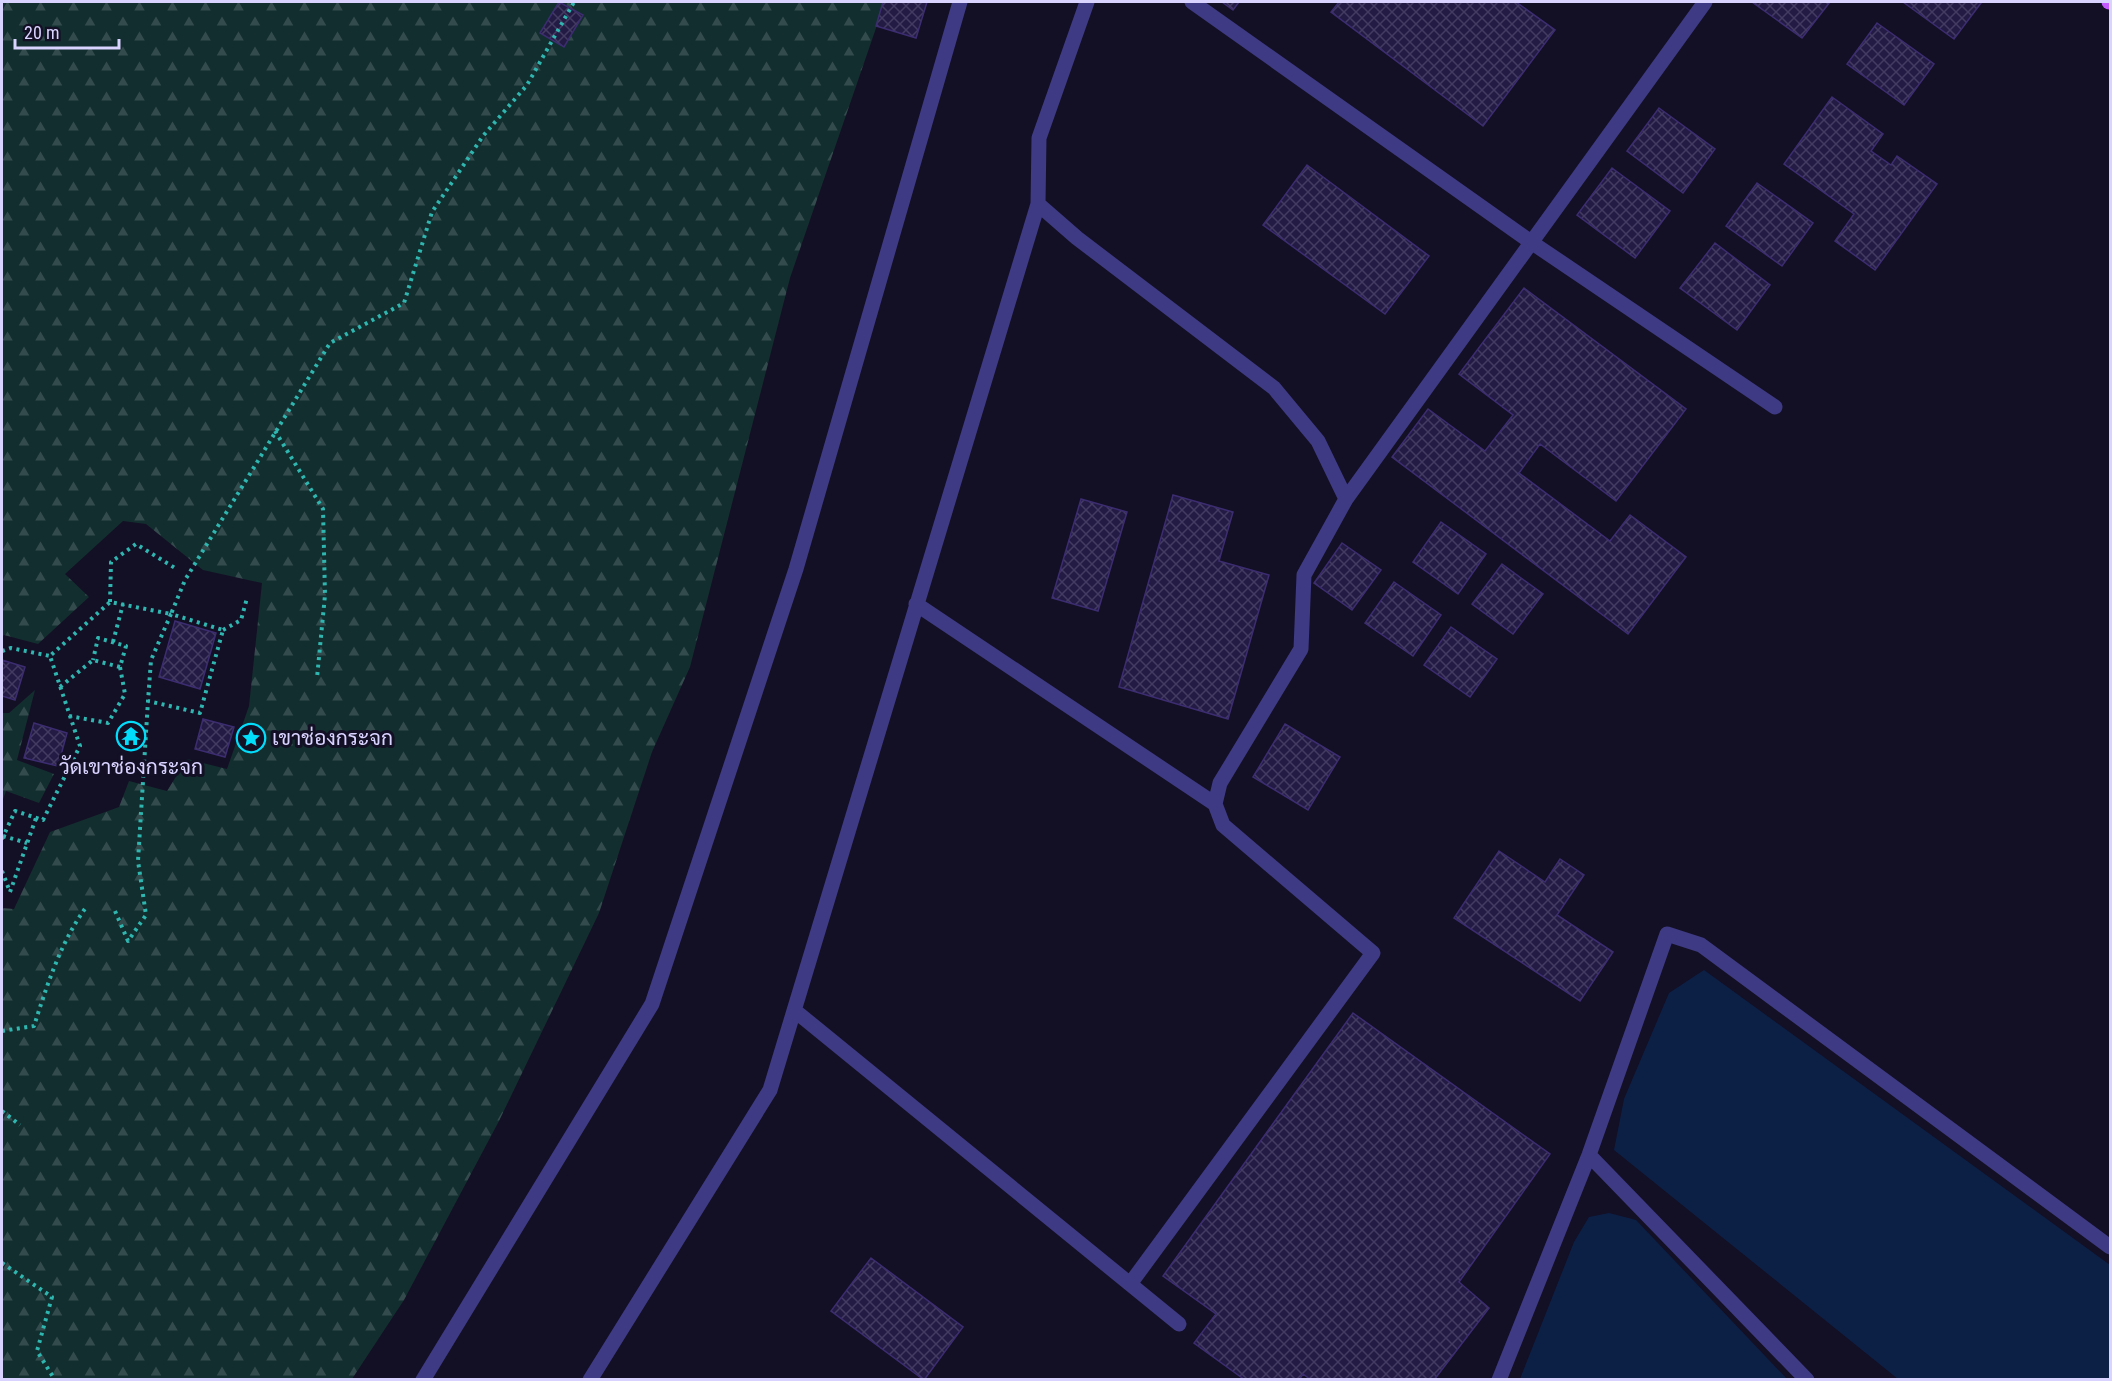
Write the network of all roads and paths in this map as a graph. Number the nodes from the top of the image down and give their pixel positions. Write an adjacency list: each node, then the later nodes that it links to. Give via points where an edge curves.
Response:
1 (574, 2): 9 (path, via 527,86 483,136 432,212 404,303 330,343)
2 (960, 2): 44 (street, via 796,569 652,1004)
3 (1087, 2): 6 (street, via 1040,138)
4 (1192, 2): 7 (street)
5 (1705, 2): 7 (street)
6 (1038, 204): 10 (street, via 1274,388 1318,441); 15 (street)
7 (1531, 242): 8 (street); 10 (street)
8 (1775, 407)
9 (275, 430): 16 (path, via 185,580); 23 (path, via 323,509 325,595)
10 (1346, 499): 27 (street, via 1304,575 1301,649 1220,783)
11 (174, 568): 13 (path, via 136,544 111,562)
12 (247, 598): 17 (path, via 241,620)
13 (110, 602): 14 (path); 20 (path)
14 (123, 604): 16 (path); 18 (path)
15 (916, 604): 27 (street); 34 (street)
16 (171, 614): 17 (path); 25 (path, via 151,660)
17 (223, 630): 25 (path, via 200,712)
18 (112, 642): 21 (path, via 98,638); 22 (path, via 126,646)
19 (2, 651): 20 (path, via 11,648)
20 (50, 656): 24 (path)
21 (93, 660): 22 (path); 24 (path)
22 (120, 667): 26 (path, via 125,694 108,723)
23 (317, 678)
24 (59, 687): 26 (path)
25 (148, 701): 33 (path, via 138,861 146,915 128,941)
26 (69, 716): 28 (path, via 80,746 43,820)
27 (1215, 804): 41 (street, via 1223,825 1373,953)
28 (36, 818): 29 (path, via 15,811); 30 (path)
29 (2, 837): 30 (path)
30 (27, 843): 31 (path, via 10,891)
31 (2, 872)
32 (87, 906): 35 (path, via 75,922 47,983 34,1026)
33 (115, 911)
34 (794, 1010): 41 (street); 45 (street, via 770,1090)
35 (2, 1031)
36 (2, 1111): 37 (path)
37 (20, 1125)
38 (1589, 1155): 39 (street, via 1667,934 1701,945); 46 (street); 47 (street)
39 (2110, 1247)
40 (2, 1263): 43 (path, via 52,1297 36,1351)
41 (1130, 1284): 42 (street)
42 (1179, 1324)
43 (55, 1380)
44 (423, 1380)
45 (590, 1380)
46 (1499, 1380)
47 (1807, 1380)

